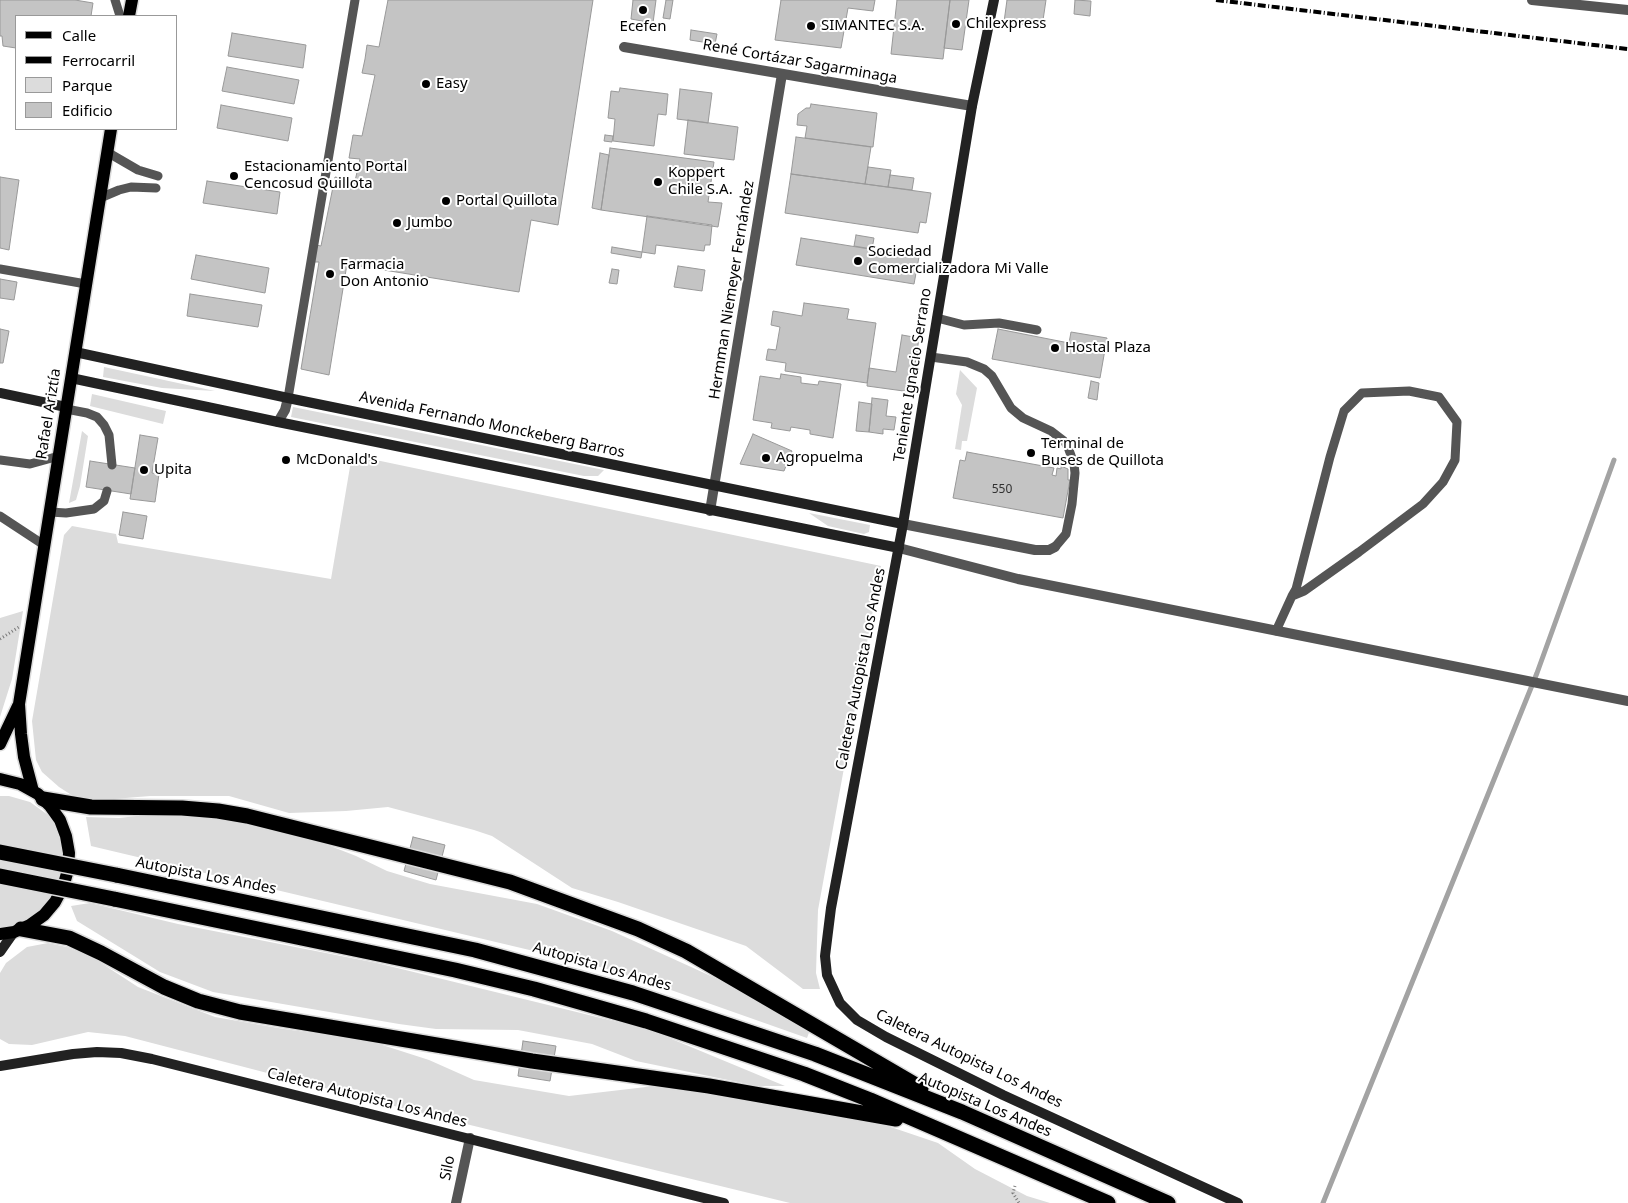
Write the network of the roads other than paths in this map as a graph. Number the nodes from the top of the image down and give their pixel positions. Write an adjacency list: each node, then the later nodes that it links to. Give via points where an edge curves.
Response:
1 (115, 0): 7 (lane)
2 (132, 0): 8 (main road)
3 (355, 0): 25 (lane)
4 (994, 0): 11 (street, Teniente Ignacio Serrano)
5 (1532, 0): 6 (street)
6 (1628, 10)
7 (120, 15)
8 (129, 15)
9 (624, 47): 10 (street, René Cortázar Sagarminaga)
10 (782, 74): 11 (street, René Cortázar Sagarminaga); 31 (street, Hermman Niemeyer Fernández)
11 (972, 106): 19 (street, Teniente Ignacio Serrano)
12 (111, 130): 13 (main road, Rafael Ariztía)
13 (108, 152): 14 (lane, via 138,170); 16 (main road, Rafael Ariztía)
14 (158, 176)
15 (156, 188): 16 (lane, via 130,187)
16 (100, 198): 18 (main road, Rafael Ariztía)
17 (0, 269): 18 (lane)
18 (86, 284): 21 (main road, Rafael Ariztía)
19 (937, 318): 20 (lane, via 964,325 999,323); 22 (street, Teniente Ignacio Serrano)
20 (1037, 330)
21 (75, 352): 23 (main road, Rafael Ariztía); 25 (street, Avenida Fernando Monckeberg Barros)
22 (931, 356): 36 (street, Teniente Ignacio Serrano); 38 (lane, via 966,362 984,369 992,376 1011,408 1023,418 1051,431 1068,447 1075,473 1072,504 1066,534)
23 (71, 378): 26 (main road, Rafael Ariztía); 27 (street)
24 (0, 393): 26 (street)
25 (288, 398): 27 (street); 31 (street, Avenida Fernando Monckeberg Barros)
26 (66, 408): 28 (main road, Rafael Ariztía); 30 (lane, via 88,413 104,425 109,435)
27 (278, 422): 33 (street)
28 (59, 456): 29 (lane, via 30,464); 34 (main road, Rafael Ariztía)
29 (0, 460)
30 (112, 465)
31 (715, 486): 33 (street, Hermman Niemeyer Fernández); 36 (street, Avenida Fernando Monckeberg Barros)
32 (107, 490): 34 (lane, via 104,501 94,509)
33 (710, 511): 39 (street)
34 (50, 512): 37 (main road, Rafael Ariztía)
35 (0, 516): 37 (lane)
36 (904, 524): 38 (street, via 1036,550); 39 (street, Teniente Ignacio Serrano)
37 (44, 545): 43 (main road, Rafael Ariztía)
38 (1055, 547)
39 (899, 548): 41 (street, via 1018,579); 60 (street, Caletera Autopista Los Andes, via 827,934 827,975 840,1003 857,1020 934,1061)
40 (1292, 596): 40 (lane, via 1344,411 1362,393 1409,391 1439,397 1457,422 1455,460 1443,482 1423,504 1304,591); 41 (lane)
41 (1276, 631): 42 (street)
42 (1628, 701)
43 (19, 704): 44 (main road, Rafael Ariztía); 46 (main road, Rafael Ariztía, via 24,757)
44 (0, 744)
45 (0, 779): 46 (main road, Rafael Ariztía, via 20,784)
46 (38, 795): 49 (main road, Rafael Ariztía, via 60,820 69,853 68,870 55,902 44,915); 53 (highway, via 91,807 218,810 510,882 638,929 686,951)
47 (0, 852): 53 (highway, Autopista Los Andes, bridge, via 399,933 562,972 741,1028)
48 (0, 876): 54 (highway, bridge, via 446,968 593,1005 804,1074)
49 (18, 930): 50 (main road, Rafael Ariztía); 51 (street, Rafael Ariztía); 54 (highway, via 69,938 164,987 198,1001 240,1012 878,1114)
50 (0, 934)
51 (0, 952)
52 (0, 1066): 55 (street, Caletera Autopista Los Andes, via 73,1054 121,1054)
53 (962, 1112): 59 (highway, Autopista Los Andes)
54 (945, 1132): 58 (highway)
55 (470, 1138): 56 (street, Silo); 57 (street, Caletera Autopista Los Andes)
56 (456, 1203)
57 (724, 1203)
58 (1108, 1203)
59 (1168, 1203)
60 (1238, 1203)

